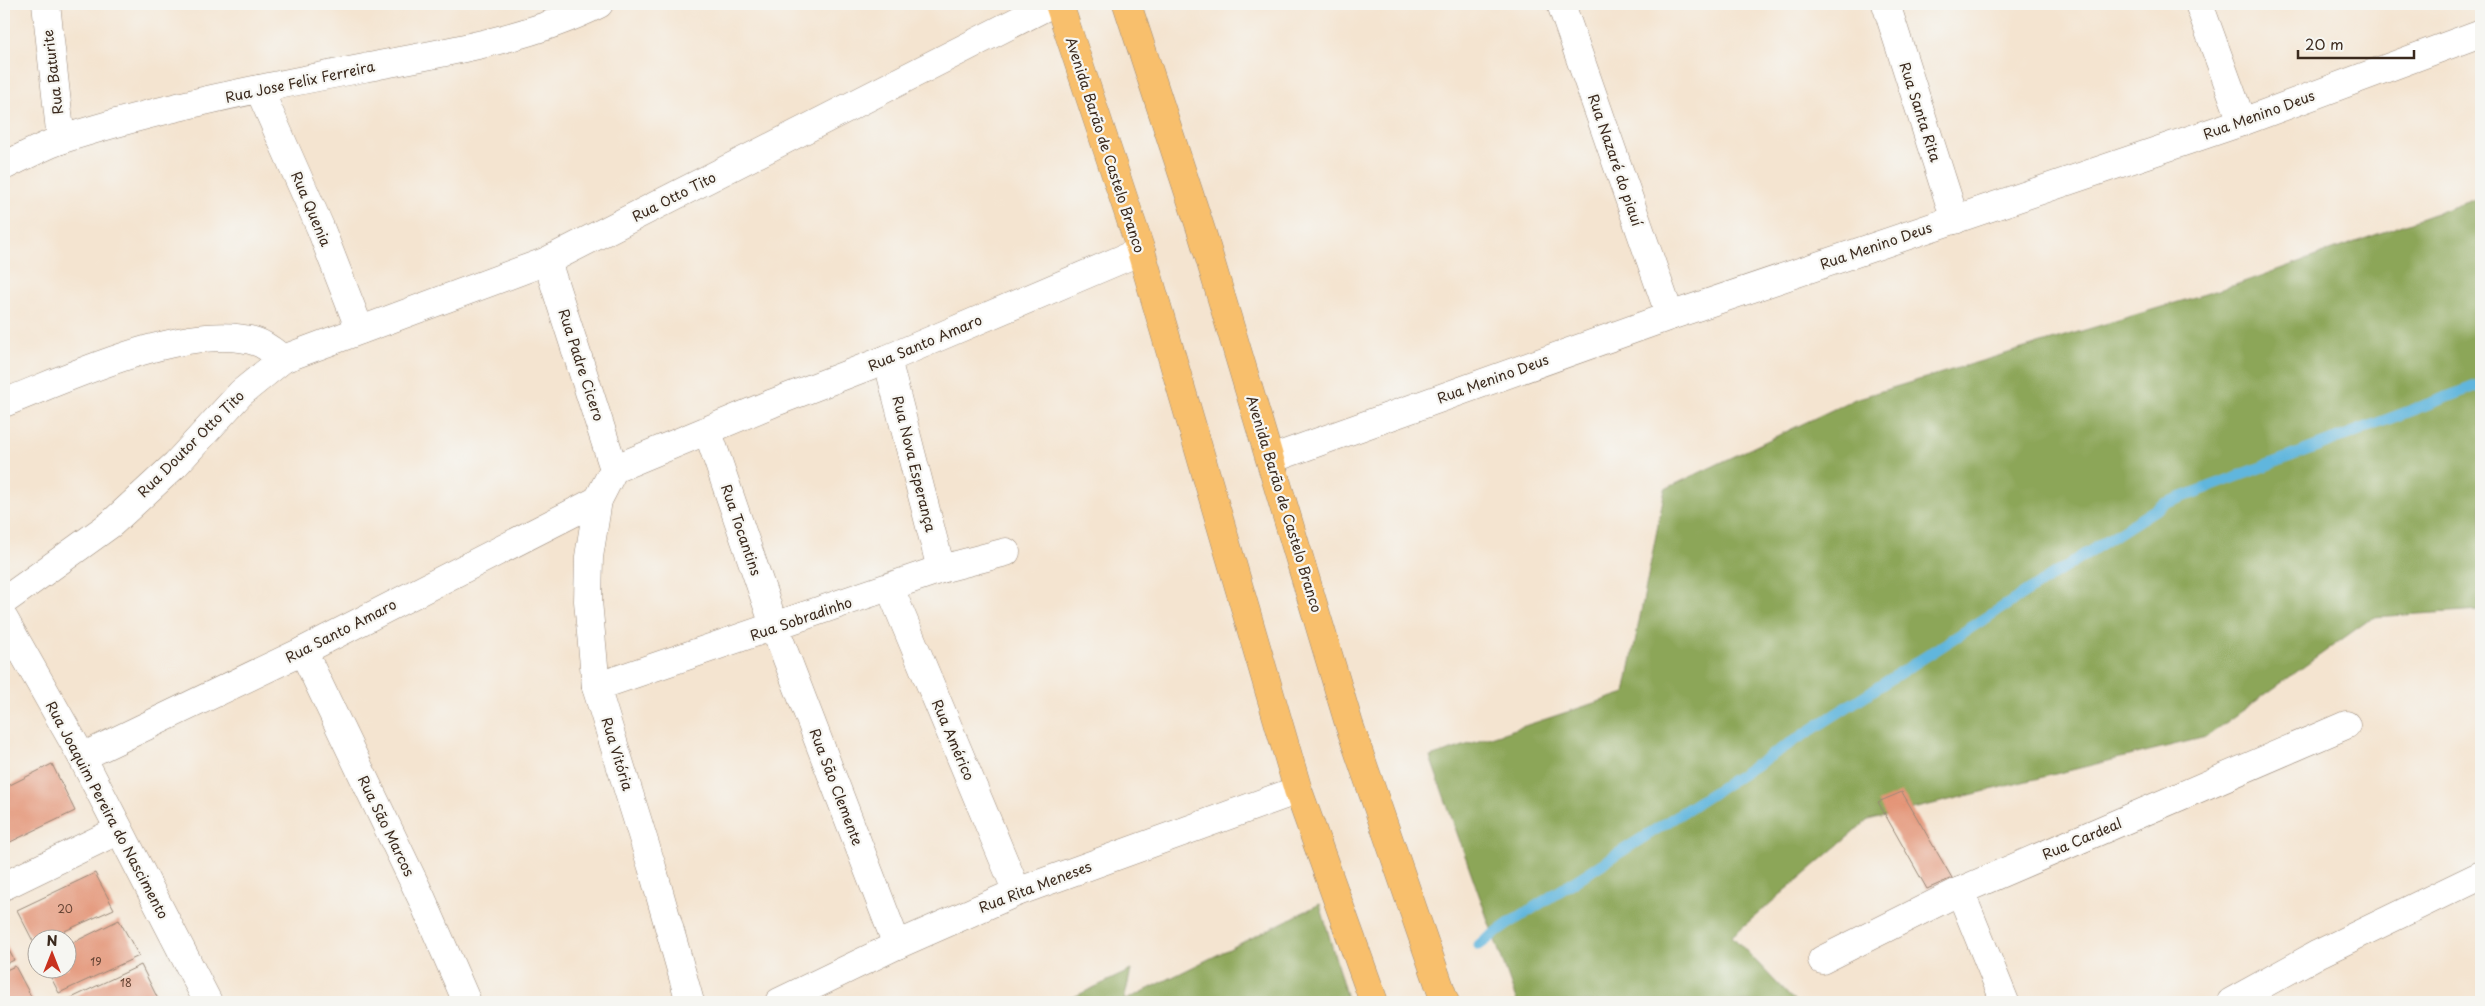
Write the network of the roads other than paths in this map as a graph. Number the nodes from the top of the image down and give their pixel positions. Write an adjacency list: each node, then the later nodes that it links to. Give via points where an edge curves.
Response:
1 (46, 4): 12 (street, Rua Baturite)
2 (599, 4): 10 (street, Rua Jose Felix Ferreira, via 529,32)
3 (1052, 4): 16 (street, Rua Otto Tito)
4 (1059, 4): 15 (main road, Avenida Barão de Castelo Branco)
5 (1127, 4): 23 (main road, Avenida Barão de Castelo Branco)
6 (1561, 4): 17 (street, Rua Nazaré do piauí)
7 (1886, 4): 14 (street, Rua Santa Rita)
8 (2199, 4): 11 (street)
9 (2481, 33): 11 (street, Rua Menino Deus)
10 (259, 89): 12 (street, Rua Jose Felix Ferreira); 18 (street, Rua Quenia, via 320,227)
11 (2242, 122): 14 (street, Rua Menino Deus)
12 (61, 140): 13 (street, Rua Jose Felix Ferreira)
13 (4, 166)
14 (1955, 220): 17 (street, Rua Menino Deus)
15 (1141, 251): 20 (street, Rua Santo Amaro); 36 (main road, Avenida Barão de Castelo Branco)
16 (548, 261): 18 (street, Rua Otto Tito); 24 (street, Rua Padre Cicero)
17 (1670, 316): 23 (street, Rua Menino Deus)
18 (360, 330): 19 (street, Rua Otto Tito)
19 (283, 359): 21 (street, via 259,343 239,338 206,338 142,351); 29 (street, Rua Doutor Otto Tito, via 241,393 176,464 111,524)
20 (887, 359): 22 (street, Rua Santo Amaro); 27 (street, Rua Nova Esperança)
21 (4, 402)
22 (708, 432): 24 (street, Rua Santo Amaro); 31 (street, Rua Tocantins)
23 (1271, 459): 49 (main road, Avenida Barão de Castelo Branco, via 1349,724)
24 (614, 470): 25 (street, Rua Vitória)
25 (598, 500): 32 (street, Rua Santo Amaro); 33 (street, Rua Vitória, via 589,557 588,602)
26 (1006, 552): 27 (street, Rua Sobradinho)
27 (941, 569): 28 (street, Rua Sobradinho)
28 (890, 588): 31 (street, Rua Sobradinho); 41 (street, Rua Américo)
29 (4, 601)
30 (4, 619): 35 (street, Rua Joaquim Pereira do Nascimento)
31 (775, 628): 33 (street, Rua Sobradinho); 42 (street, Rua São Clemente)
32 (303, 651): 35 (street, Rua Santo Amaro); 45 (street, Rua São Marcos, via 422,899)
33 (596, 687): 46 (street, Rua Vitória)
34 (2346, 724): 40 (street, Rua Cardeal)
35 (82, 757): 37 (street, Rua Joaquim Pereira do Nascimento)
36 (1298, 790): 41 (street, Rua Rita Meneses); 48 (main road, Avenida Barão de Castelo Branco)
37 (119, 830): 39 (street); 44 (street, Rua Joaquim Pereira do Nascimento)
38 (2481, 875): 51 (street, via 2318,954)
39 (4, 886)
40 (1960, 891): 43 (street, Rua Cardeal); 50 (street)
41 (1017, 892): 42 (street, Rua Rita Meneses)
42 (897, 945): 47 (street, Rua Rita Meneses)
43 (1822, 960)
44 (208, 1002)
45 (467, 1002)
46 (690, 1002)
47 (779, 1002)
48 (1374, 1002)
49 (1446, 1002)
50 (2005, 1002)
51 (2231, 1002)

